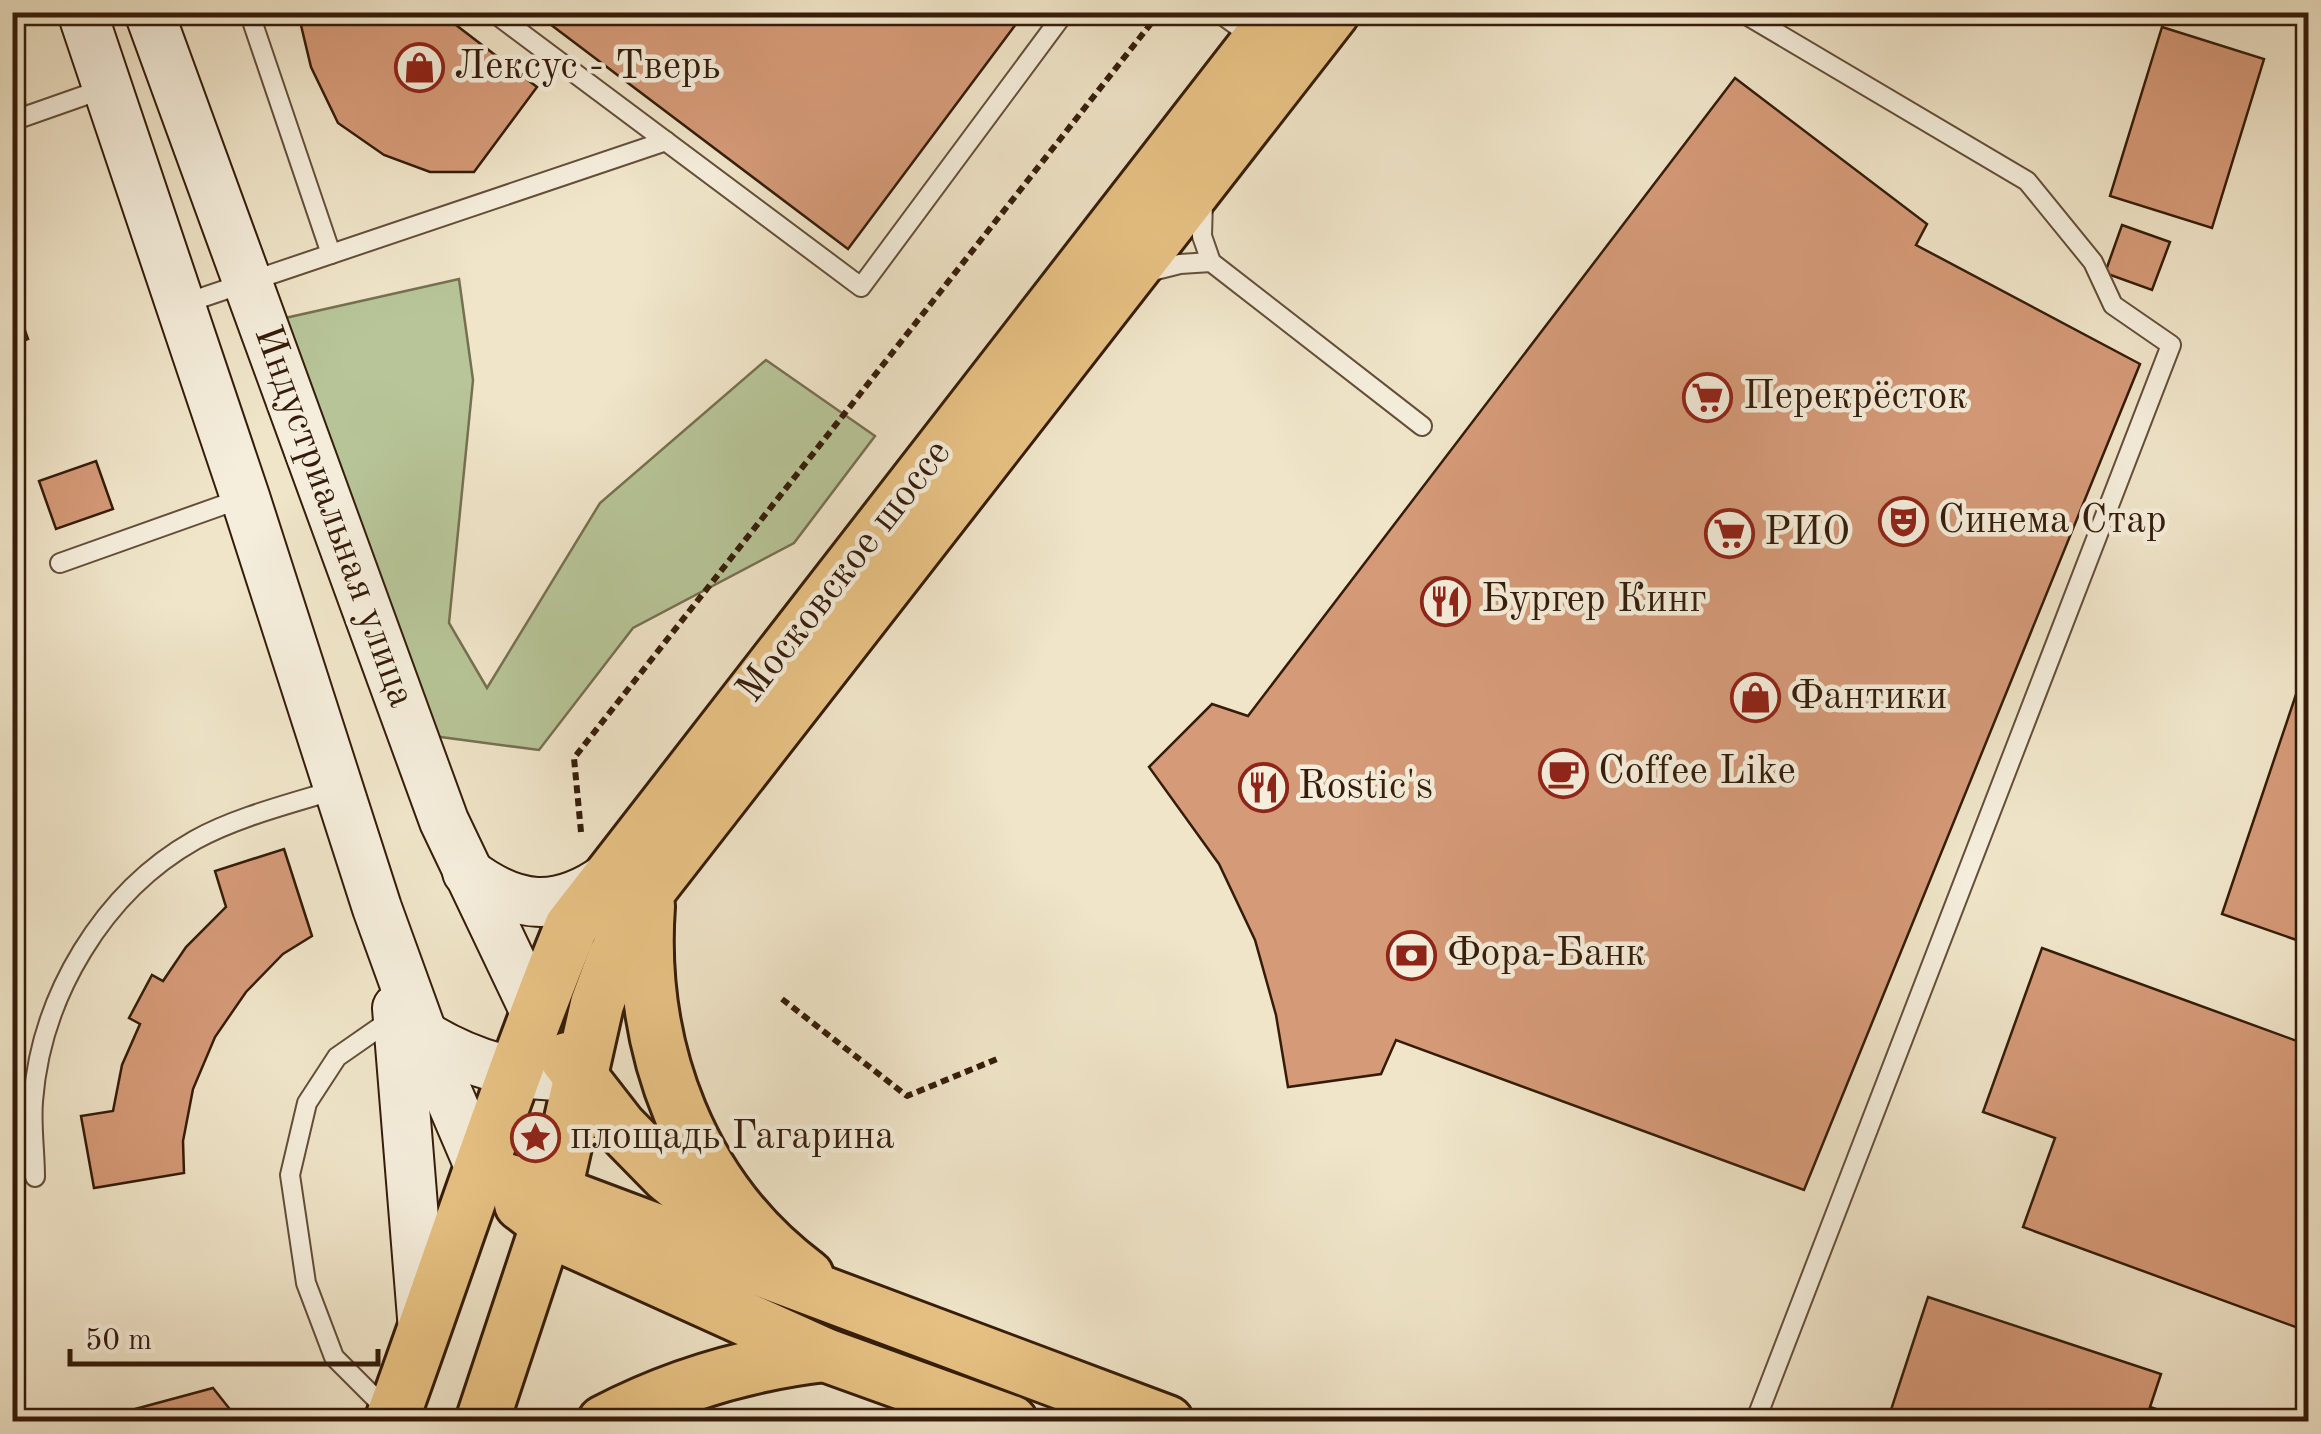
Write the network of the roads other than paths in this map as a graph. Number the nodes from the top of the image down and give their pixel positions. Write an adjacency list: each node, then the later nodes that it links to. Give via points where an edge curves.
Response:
1 (82, 12): 9 (street, Индустриальная улица)
2 (149, 12): 15 (street, Индустриальная улица)
3 (250, 12): 13 (lane)
4 (492, 12): 11 (lane)
5 (1065, 12): 11 (lane, via 861,288)
6 (1333, 12): 12 (main road, Московское шоссе)
7 (1742, 13): 39 (lane, via 2028,181 2092,262 2113,305 2171,345)
8 (1253, 22): 23 (main road, Московское шоссе)
9 (106, 88): 10 (lane); 17 (street, Индустриальная улица)
10 (12, 121)
11 (666, 141): 13 (lane)
12 (1202, 181): 14 (lane, via 1202,236); 16 (main road, Московское шоссе)
13 (331, 254): 15 (lane)
14 (1212, 262): 16 (lane, via 1152,270); 18 (lane)
15 (248, 282): 17 (lane); 22 (street, Индустриальная улица)
16 (1121, 284): 23 (main road, Московское шоссе)
17 (181, 305): 19 (street, Индустриальная улица)
18 (1422, 426)
19 (245, 497): 20 (lane); 21 (street, Индустриальная улица)
20 (60, 563)
21 (338, 788): 25 (street, Индустриальная улица, via 391,945); 29 (lane, via 198,838 155,866 112,907 71,968 43,1039 33,1102)
22 (468, 872): 23 (street, via 488,888 537,903); 24 (street, Индустриальная улица)
23 (629, 884): 24 (main road, Московское шоссе, via 571,927); 27 (main road); 31 (main road, via 646,942 656,1046 694,1145 756,1230)
24 (536, 1014): 26 (main road, Московское шоссе); 27 (main road)
25 (410, 1025): 26 (street, via 466,1059); 28 (street, Индустриальная улица); 32 (street, Индустриальная улица); 34 (lane, via 337,1057 307,1103 290,1176 306,1283 334,1357)
26 (514, 1074): 27 (street); 28 (main road, Московское шоссе)
27 (582, 1076): 30 (main road); 31 (main road, via 668,1176 721,1221)
28 (482, 1173): 30 (main road); 32 (main road, Московское шоссе)
29 (36, 1177)
30 (552, 1210): 31 (main road); 33 (main road, via 581,1245); 35 (main road)
31 (836, 1298): 38 (main road)
32 (423, 1333): 34 (main road, Московское шоссе)
33 (825, 1354): 36 (main road, via 717,1375); 37 (main road)
34 (392, 1419)
35 (482, 1422)
36 (604, 1422)
37 (1011, 1422)
38 (1167, 1422)
39 (1755, 1422)

